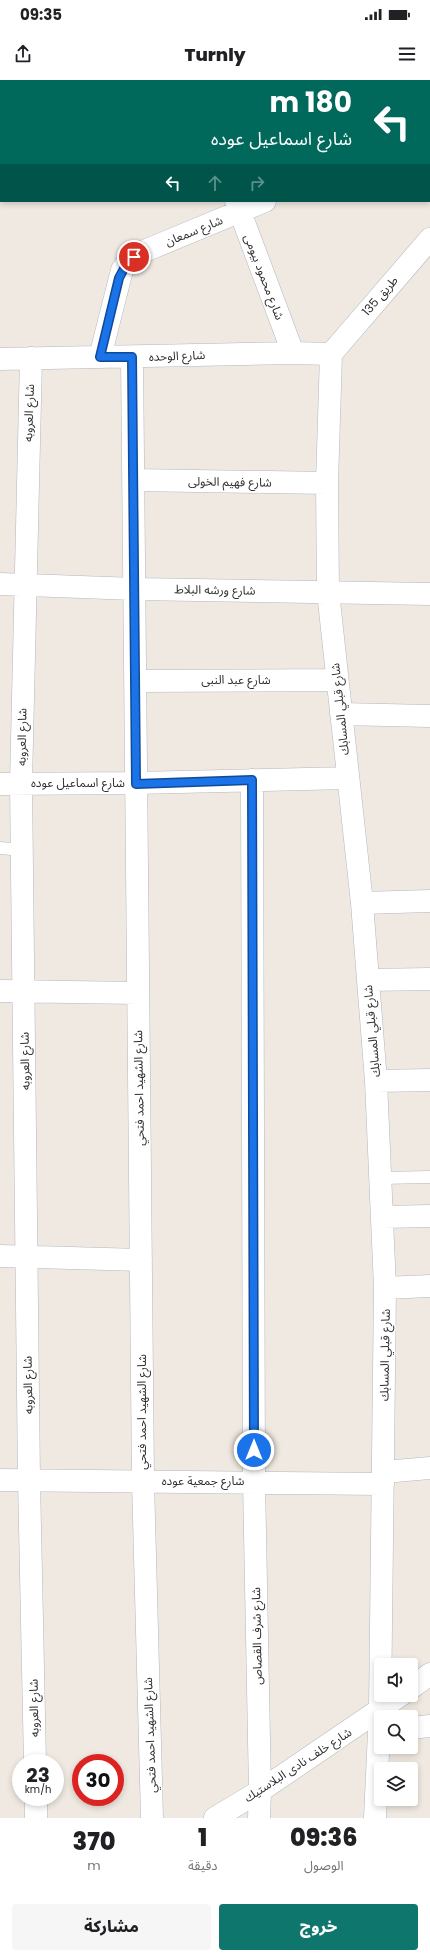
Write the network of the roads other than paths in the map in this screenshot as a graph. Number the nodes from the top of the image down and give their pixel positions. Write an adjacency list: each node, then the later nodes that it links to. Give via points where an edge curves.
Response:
1 (260, 202): 2 (street, شارع سمعان)
2 (238, 206): 4 (street, شارع محمود بيومى); 6 (street, شارع سمعان, via 142,252 127,263 119,278)
3 (430, 239): 5 (street, طريق 135)
4 (293, 353): 5 (street, شارع الوحده); 7 (street, شارع الوحده)
5 (331, 354): 11 (street, شارع قبلي المسابك)
6 (100, 357): 7 (street, شارع الوحده); 8 (street, شارع الوحده)
7 (132, 357): 10 (street, شارع الشهيد احمد فتحي)
8 (31, 358): 9 (street, شارع الوحده); 13 (street, شارع العروبه)
9 (0, 359)
10 (134, 480): 11 (street, شارع فهيم الخولى); 14 (street, شارع الشهيد احمد فتحي)
11 (327, 483): 15 (street, شارع قبلي المسابك)
12 (0, 584): 13 (street, شارع ورشه البلاط)
13 (24, 585): 14 (street, شارع ورشه البلاط); 24 (street, شارع العروبه)
14 (135, 589): 15 (street, شارع ورشه البلاط); 18 (street, شارع الشهيد احمد فتحي)
15 (328, 592): 16 (street, شارع ورشه البلاط); 17 (street, شارع قبلي المسابك)
16 (430, 594)
17 (337, 680): 18 (street, شارع عبد النبى); 19 (street, شارع قبلي المسابك)
18 (136, 681): 25 (street, شارع الشهيد احمد فتحي)
19 (341, 714): 20 (street); 21 (street, شارع قبلي المسابك)
20 (430, 716)
21 (348, 778): 22 (street, شارع اسماعيل عوده); 29 (street, شارع قبلي المسابك)
22 (252, 780): 25 (street, شارع اسماعيل عوده); 51 (street, شارع شرف القصاص)
23 (0, 784): 24 (street, شارع اسماعيل عوده)
24 (22, 784): 25 (street, شارع اسماعيل عوده); 27 (street, شارع العروبه)
25 (136, 784): 34 (street, شارع الشهيد احمد فتحي)
26 (0, 848): 27 (lane)
27 (22, 850): 33 (street, شارع العروبه)
28 (430, 901): 29 (street)
29 (362, 903): 31 (street, شارع قبلي المسابك)
30 (430, 979): 31 (street)
31 (368, 980): 36 (street, شارع قبلي المسابك)
32 (0, 992): 33 (street)
33 (24, 992): 34 (street); 42 (street, شارع العروبه)
34 (138, 993): 43 (street, شارع الشهيد احمد فتحي)
35 (430, 1080): 36 (street)
36 (376, 1081): 38 (street, شارع قبلي المسابك)
37 (430, 1177): 38 (lane)
38 (381, 1178): 40 (street, شارع قبلي المسابك)
39 (430, 1216): 40 (street)
40 (383, 1217): 45 (street, شارع قبلي المسابك)
41 (0, 1256): 42 (street)
42 (27, 1257): 43 (street); 49 (street, شارع العروبه)
43 (141, 1260): 50 (street, شارع الشهيد احمد فتحي)
44 (430, 1286): 45 (street)
45 (385, 1288): 47 (street, شارع قبلي المسابك)
46 (430, 1468): 47 (street, شارع جمعية عوده)
47 (383, 1478): 51 (street, شارع جمعية عوده); 54 (street, شارع قبلي المسابك)
48 (0, 1480): 49 (street, شارع جمعية عوده)
49 (29, 1480): 50 (street, شارع جمعية عوده); 58 (street, شارع العروبه)
50 (143, 1481): 51 (street, شارع جمعية عوده); 63 (street, شارع الشهيد احمد فتحي)
51 (254, 1481): 60 (street, شارع شرف القصاص)
52 (430, 1674): 53 (street)
53 (418, 1683)
54 (380, 1710)
55 (430, 1726): 57 (street)
56 (374, 1727): 60 (street, شارع خلف نادى البلاستيك)
57 (418, 1727)
58 (35, 1754)
59 (378, 1754): 66 (street, شارع قبلي المسابك)
60 (260, 1791): 64 (street, شارع خلف نادى البلاستيك); 65 (street, شارع شرف القصاص)
61 (36, 1806): 62 (street)
62 (36, 1818)
63 (152, 1818)
64 (215, 1818)
65 (259, 1818)
66 (375, 1818)

